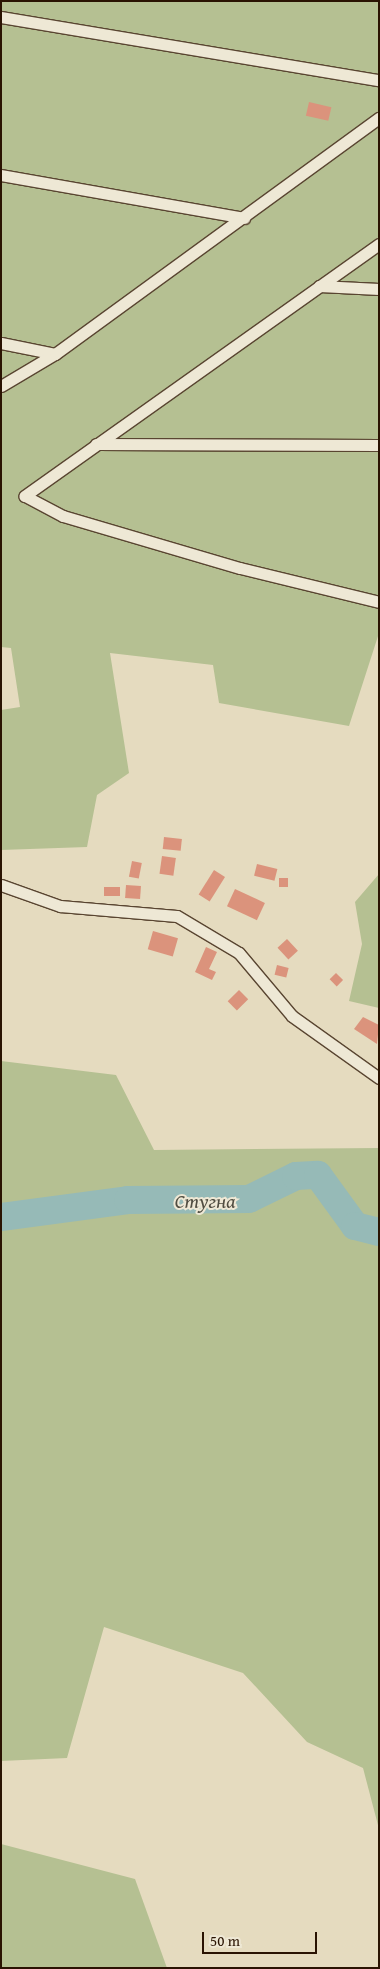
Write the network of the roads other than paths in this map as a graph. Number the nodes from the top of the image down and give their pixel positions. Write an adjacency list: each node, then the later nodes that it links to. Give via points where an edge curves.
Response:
1 (1, 17): 2 (street)
2 (379, 80)
3 (379, 118): 5 (street)
4 (1, 175): 5 (street)
5 (244, 218): 10 (street)
6 (379, 244): 7 (street)
7 (319, 286): 8 (street); 12 (street)
8 (379, 290)
9 (1, 343): 10 (street)
10 (55, 354): 11 (street)
11 (1, 386)
12 (96, 444): 13 (street); 14 (street, via 25,496 63,516 240,568)
13 (379, 446)
14 (379, 602)
15 (1, 885): 16 (street, via 60,906 177,916 239,953 292,1016)
16 (379, 1078)

